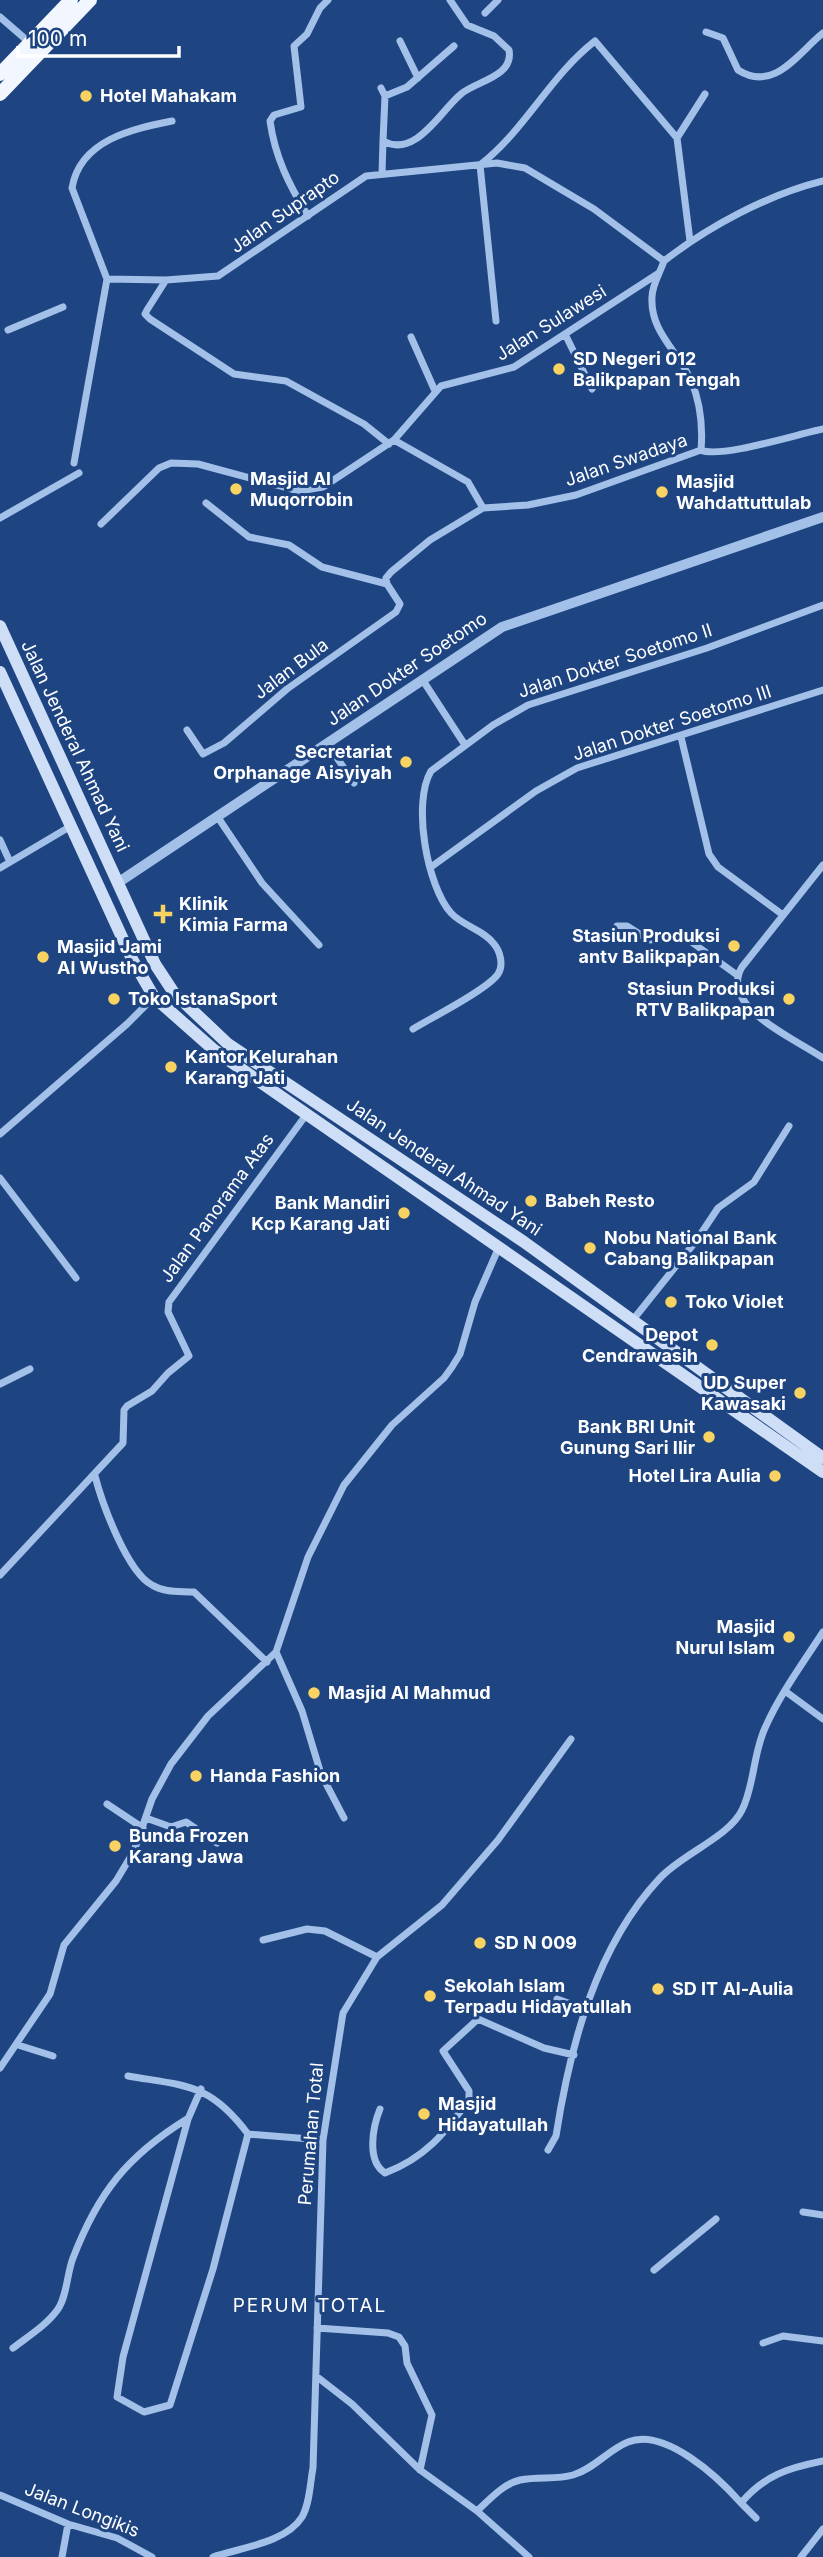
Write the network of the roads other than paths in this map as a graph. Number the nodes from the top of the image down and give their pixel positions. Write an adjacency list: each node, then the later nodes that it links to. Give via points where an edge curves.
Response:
1 (71, 0): 11 (highway)
2 (90, 0): 16 (highway)
3 (328, 0): 25 (street, via 294,46 301,107 274,115 270,121 286,179)
4 (450, 0): 21 (street, via 467,25 504,44 509,61 500,73 456,98 424,135 395,143)
5 (498, 0): 6 (street)
6 (485, 13)
7 (0, 17): 11 (street)
8 (706, 32): 9 (street, via 723,38 738,70 758,77 785,69)
9 (823, 33)
10 (400, 41): 14 (street)
11 (30, 43): 13 (highway)
12 (454, 46): 14 (street)
13 (0, 74)
14 (418, 78): 18 (street)
15 (381, 88): 18 (street)
16 (0, 94)
17 (705, 94): 20 (street)
18 (385, 96): 21 (street)
19 (172, 121): 29 (street, via 111,137 76,172 72,188)
20 (677, 138): 22 (street, via 595,41 570,60 517,132); 26 (street)
21 (383, 141): 23 (street)
22 (481, 165): 23 (street, Jalan Suprapto); 27 (street, Jalan Suprapto, via 525,168 594,209); 32 (street)
23 (382, 174): 25 (street, Jalan Suprapto, via 359,180)
24 (823, 181): 26 (street, via 764,203)
25 (308, 216): 30 (street, Jalan Suprapto, via 224,274)
26 (690, 241): 27 (street)
27 (664, 261): 28 (street, Jalan Swadaya)
28 (659, 273): 34 (street, Jalan Sulawesi); 40 (street, Jalan Swadaya, via 652,300 655,320 659,334 690,379 703,426)
29 (107, 279): 30 (street, Jalan Suprapto); 41 (street)
30 (166, 280): 39 (street, via 145,314 150,319 234,374 286,381)
31 (63, 307): 33 (street)
32 (496, 321)
33 (8, 330)
34 (565, 334): 36 (street); 37 (street, Jalan Sulawesi, via 506,371 452,382)
35 (411, 337): 37 (street)
36 (592, 389)
37 (435, 391): 39 (street, Jalan Sulawesi)
38 (823, 429): 40 (street, via 723,451)
39 (392, 442): 44 (street, via 468,482); 47 (street, via 335,481 308,491 198,464 165,464)
40 (701, 450): 44 (street, Jalan Swadaya, via 576,495)
41 (74, 463)
42 (79, 473): 46 (street)
43 (206, 503): 48 (street, via 249,537 289,545 322,567)
44 (483, 508): 48 (street, Jalan Swadaya, via 430,540 391,572)
45 (823, 517): 52 (street, Jalan Dokter Soetomo, via 502,627)
46 (0, 518)
47 (101, 524)
48 (387, 584): 54 (street, Jalan Bula, via 400,604 396,612 287,689 224,743 203,754)
49 (823, 605): 57 (street, Jalan Dokter Soetomo II, via 528,705)
50 (0, 626): 66 (main road, Jalan Jenderal Ahmad Yani)
51 (0, 672): 60 (main road, Jalan Jenderal Ahmad Yani)
52 (422, 679): 56 (street, Jalan Dokter Soetomo); 57 (street)
53 (823, 690): 55 (street, Jalan Dokter Soetomo III)
54 (187, 730)
55 (681, 737): 64 (street, Jalan Dokter Soetomo III, via 577,768 536,791); 67 (street, via 709,854 718,867)
56 (327, 743): 58 (street); 59 (street, Jalan Dokter Soetomo)
57 (465, 745): 64 (street, Jalan Dokter Soetomo II, via 431,771 422,793 422,820)
58 (354, 783)
59 (217, 816): 66 (street, Jalan Dokter Soetomo); 69 (street, via 262,883)
60 (72, 826): 62 (street); 71 (main road, Jalan Jenderal Ahmad Yani)
61 (0, 841): 62 (street)
62 (10, 862): 65 (street)
63 (823, 865): 67 (street)
64 (432, 867): 72 (street, Jalan Dokter Soetomo II, via 441,901 456,918 495,945 501,964 498,974 485,984)
65 (0, 868)
66 (119, 882): 80 (main road, Jalan Jenderal Ahmad Yani, via 155,964 174,993 228,1044 524,1242)
67 (783, 915): 70 (street)
68 (617, 926): 70 (street, via 627,926 649,940 686,939)
69 (319, 945)
70 (737, 975): 73 (street, via 738,996 750,1009)
71 (154, 997): 74 (main road, Jalan Jenderal Ahmad Yani, via 214,1050); 76 (street)
72 (413, 1029)
73 (823, 1058)
74 (306, 1115): 78 (main road, Jalan Jenderal Ahmad Yani); 85 (street, Jalan Panorama Atas, via 177,1287 168,1312 189,1356 152,1391 127,1406 123,1443)
75 (789, 1126): 80 (street, via 754,1182 718,1208)
76 (0, 1134)
77 (0, 1178): 79 (street)
78 (499, 1247): 84 (main road, Jalan Jenderal Ahmad Yani); 88 (street, via 452,1367 392,1424 330,1509 308,1557)
79 (76, 1278)
80 (632, 1321): 83 (main road, Jalan Jenderal Ahmad Yani)
81 (30, 1369): 82 (street)
82 (0, 1384)
83 (823, 1458)
84 (823, 1472)
85 (95, 1476): 86 (street, Jalan Panorama Atas); 89 (street, via 116,1536 148,1583 167,1592 194,1592)
86 (0, 1575)
87 (823, 1632): 90 (street)
88 (276, 1652): 89 (street); 95 (street, via 302,1711 321,1774)
89 (267, 1662): 94 (street, via 187,1741 160,1781)
90 (785, 1691): 91 (street); 101 (street, via 765,1728 742,1810 727,1828 660,1877 625,1924 596,1976)
91 (823, 1719)
92 (570, 1739): 99 (street, Perumahan Total, via 498,1840 442,1905)
93 (107, 1804): 96 (street)
94 (146, 1818): 96 (street); 97 (street, via 171,1827 186,1822)
95 (344, 1818)
96 (143, 1828): 102 (street, via 116,1881 64,1945 50,1994)
97 (217, 1843)
98 (263, 1940): 99 (street, via 307,1930 325,1931)
99 (377, 1957): 111 (street, Perumahan Total, via 342,2013)
100 (557, 1999): 101 (street)
101 (585, 2008): 103 (street)
102 (18, 2045): 104 (street); 105 (street)
103 (574, 2055): 108 (street, via 478,2020 443,2051 469,2100 442,2139 385,2173 376,2164 374,2152 374,2124); 112 (street, via 556,2136)
104 (52, 2056)
105 (0, 2068)
106 (128, 2076): 107 (street)
107 (201, 2089): 109 (street); 110 (street, via 233,2114)
108 (380, 2109)
109 (188, 2119): 110 (street, via 123,2357 117,2397 144,2412 170,2405 213,2269); 120 (street, via 123,2170 100,2198 68,2271 59,2308)
110 (248, 2134): 111 (street)
111 (323, 2140): 117 (street, Perumahan Total)
112 (548, 2150)
113 (803, 2212): 114 (street)
114 (823, 2215)
115 (716, 2219): 116 (street)
116 (654, 2270)
117 (317, 2328): 121 (street, Perumahan Total); 123 (street, via 399,2337 432,2415)
118 (823, 2341): 119 (street, via 783,2336)
119 (763, 2343)
120 (13, 2348)
121 (316, 2376): 123 (street); 132 (street, Perumahan Total, via 313,2468 301,2518 276,2536)
122 (823, 2461): 125 (street, via 765,2478)
123 (420, 2470): 126 (street)
124 (0, 2495): 128 (street, Jalan Longikis)
125 (741, 2502): 126 (street, via 697,2461 644,2439 630,2441 581,2472 507,2484); 127 (street)
126 (477, 2511): 133 (street)
127 (756, 2518)
128 (68, 2524): 130 (street); 131 (street, Jalan Longikis, via 117,2538)
129 (823, 2529): 134 (street)
130 (62, 2557)
131 (152, 2557)
132 (213, 2557)
133 (529, 2557)
134 (801, 2557)

